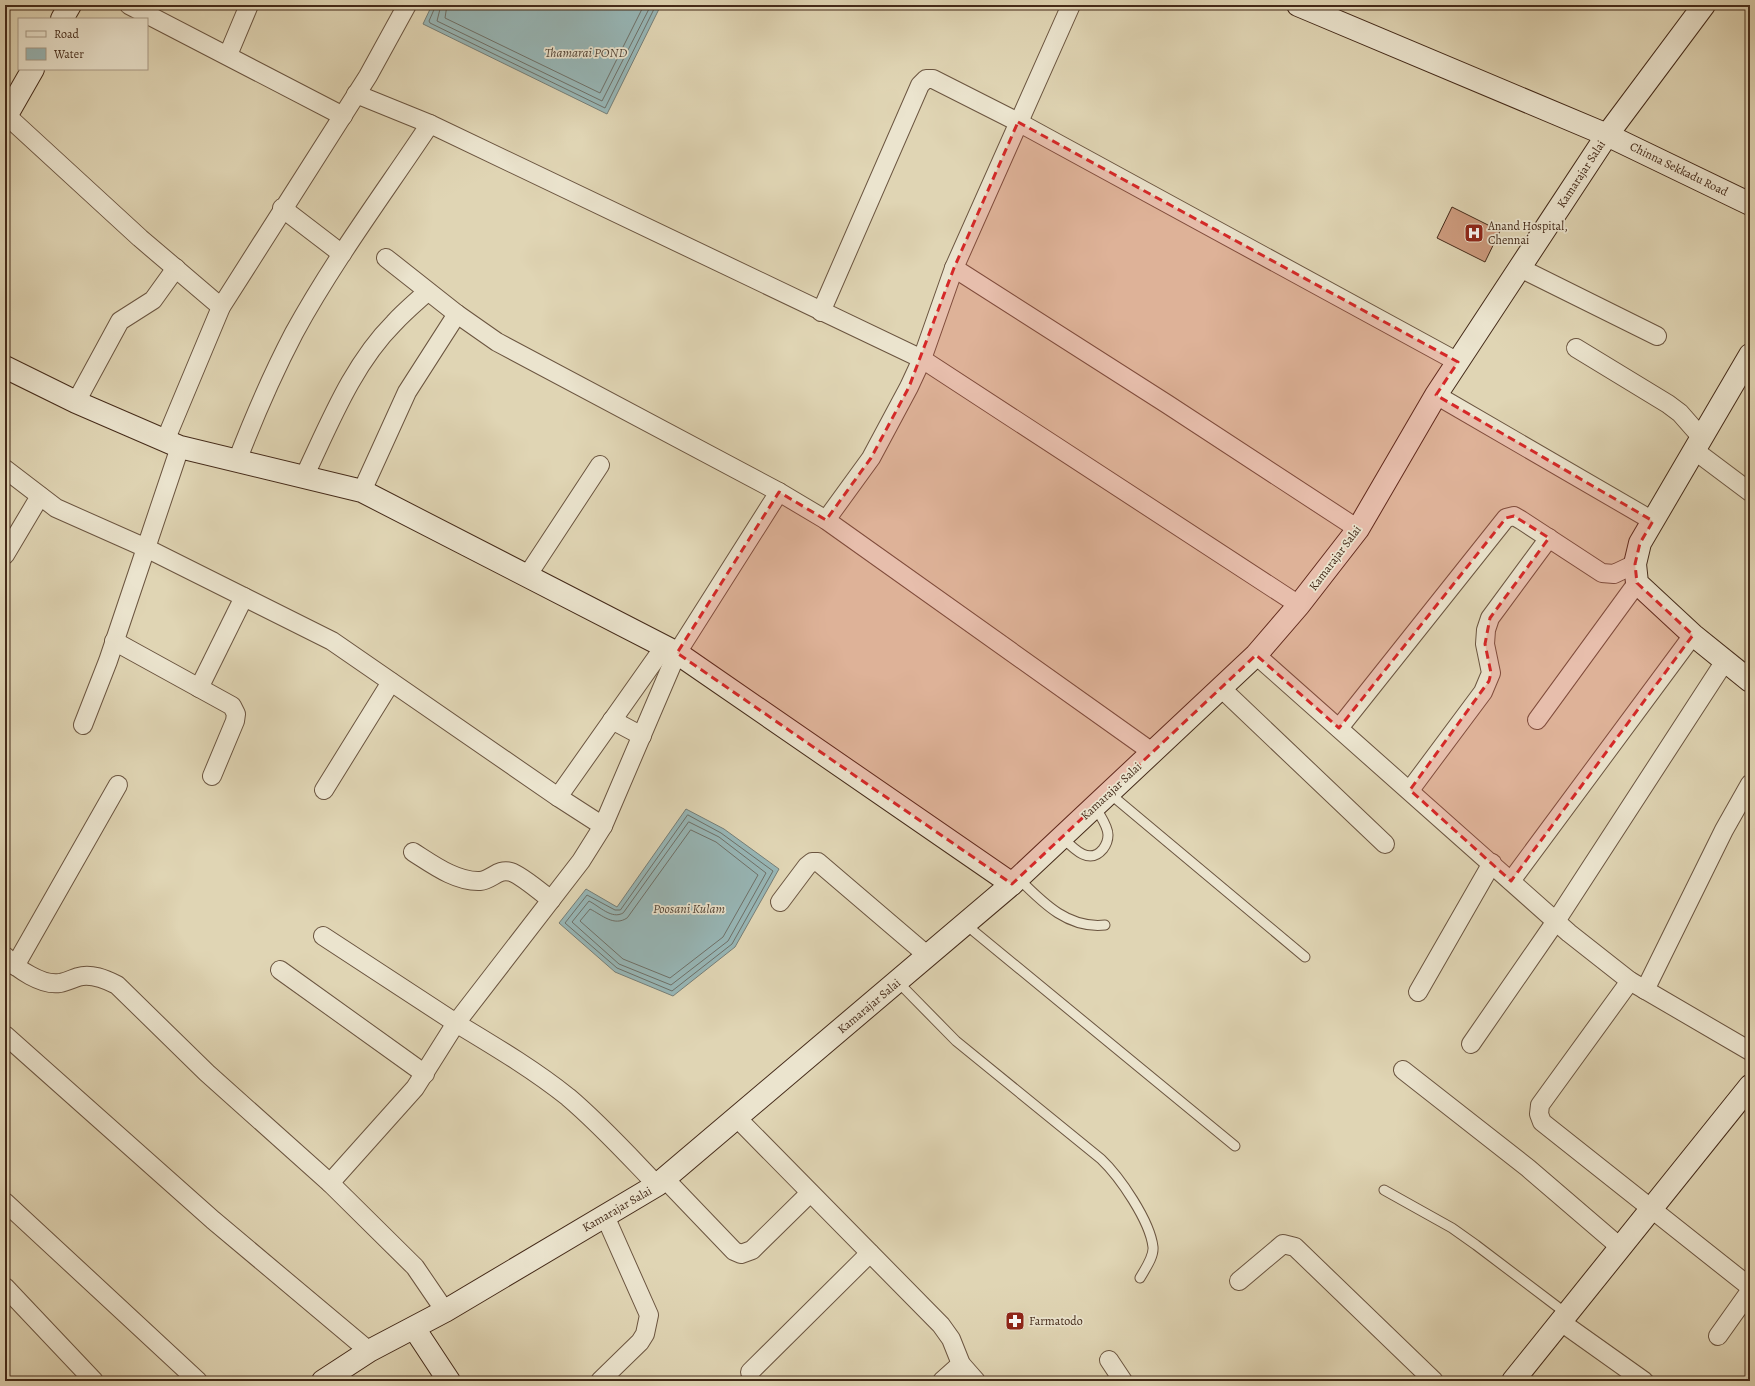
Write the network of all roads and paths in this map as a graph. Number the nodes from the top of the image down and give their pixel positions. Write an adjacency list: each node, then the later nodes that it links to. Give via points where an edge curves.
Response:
1 (70, 5): 8 (street)
2 (129, 5): 9 (street)
3 (249, 5): 9 (street)
4 (407, 5): 11 (street)
5 (1071, 5): 14 (street)
6 (1298, 5): 16 (street, Chinna Sekkadu Road)
7 (1704, 5): 16 (street, Kamarajar Salai)
8 (63, 18)
9 (228, 55): 13 (street)
10 (32, 70): 12 (street)
11 (356, 94): 13 (street); 15 (street)
12 (5, 115): 21 (street)
13 (343, 116): 18 (street)
14 (1018, 122): 22 (street); 26 (street, via 933,79 926,79 920,85); 31 (street)
15 (430, 124): 19 (street); 26 (street)
16 (1607, 135): 17 (street, Chinna Sekkadu Road); 23 (street, Kamarajar Salai)
17 (1750, 204)
18 (282, 208): 19 (street); 25 (street)
19 (342, 254): 38 (street, via 262,397)
20 (386, 258): 24 (street)
21 (176, 268): 25 (street); 35 (street, via 153,300 120,321)
22 (954, 268): 30 (street); 48 (street)
23 (1520, 268): 28 (street); 31 (street, Kamarajar Salai)
24 (427, 292): 27 (street); 41 (street, via 393,323 373,349 338,407)
25 (221, 307): 36 (street)
26 (821, 312): 30 (street)
27 (457, 314): 42 (street, via 407,392); 43 (street, via 497,342)
28 (1658, 336)
29 (1576, 348): 37 (street, via 1680,413)
30 (922, 359): 46 (street, via 871,458); 55 (street)
31 (1458, 362): 34 (street, Kamarajar Salai)
32 (5, 367): 35 (street)
33 (1747, 369): 37 (street)
34 (1436, 395): 47 (street); 48 (street, Kamarajar Salai)
35 (76, 402): 36 (street)
36 (172, 444): 38 (street); 50 (street)
37 (1698, 444): 44 (street); 47 (street)
38 (237, 461): 41 (street)
39 (600, 464): 53 (street)
40 (5, 469): 45 (street)
41 (304, 477): 42 (street)
42 (362, 491): 53 (street)
43 (779, 492): 46 (street); 58 (street)
44 (1750, 492)
45 (40, 496): 50 (street, via 56,508); 51 (street)
46 (826, 520): 70 (street)
47 (1653, 521): 52 (street, via 1640,543)
48 (1358, 529): 55 (street, Kamarajar Salai)
49 (1549, 538): 52 (street, via 1602,573); 68 (street, via 1514,516 1506,518); 75 (street, via 1490,618 1485,644 1491,673 1483,692)
50 (146, 548): 54 (street); 57 (street)
51 (5, 555)
52 (1636, 573): 56 (street); 66 (street)
53 (527, 576): 58 (street)
54 (244, 597): 62 (street, via 332,641); 63 (street)
55 (1299, 605): 59 (street, Kamarajar Salai)
56 (1693, 635): 60 (street); 84 (street)
57 (114, 641): 63 (street); 67 (street)
58 (671, 650): 65 (street); 69 (street); 83 (street)
59 (1256, 654): 64 (street, Kamarajar Salai); 68 (street)
60 (1726, 661): 61 (street); 87 (street)
61 (1750, 681)
62 (391, 682): 74 (street); 76 (street)
63 (199, 688): 71 (street, via 232,706 236,714 236,721)
64 (1221, 688): 70 (street, Kamarajar Salai); 80 (street)
65 (612, 720): 69 (street); 76 (street)
66 (1537, 720)
67 (83, 725)
68 (1339, 728): 75 (street)
69 (642, 736): 78 (street)
70 (1152, 752): 77 (street, Kamarajar Salai)
71 (212, 776)
72 (1750, 784): 96 (street)
73 (118, 785): 93 (street)
74 (324, 790)
75 (1410, 790): 82 (street)
76 (558, 797): 78 (street)
77 (1102, 800): 79 (street, Kamarajar Salai); 79 (lane, via 1108,834 1106,844 1100,852 1093,856 1082,855); 92 (lane)
78 (604, 826): 85 (street)
79 (1062, 837): 83 (street, Kamarajar Salai)
80 (1385, 844)
81 (413, 852): 85 (street, via 441,870 469,880 482,881 502,870 512,872)
82 (1492, 863): 84 (street); 97 (street)
83 (1015, 881): 88 (street, Kamarajar Salai); 89 (lane, via 1055,912 1092,926)
84 (1511, 881): 87 (street)
85 (551, 900): 98 (street)
86 (780, 902): 91 (street, via 807,866 812,862 818,862)
87 (1556, 921): 96 (street); 100 (street)
88 (965, 924): 91 (street, Kamarajar Salai); 106 (lane)
89 (1105, 925)
90 (323, 936): 98 (street)
91 (928, 956): 95 (street, Kamarajar Salai)
92 (1305, 956)
93 (10, 961): 108 (street, via 35,978 59,983 80,976 101,978 117,985 207,1073)
94 (280, 970): 103 (street)
95 (897, 982): 105 (street, Kamarajar Salai); 116 (lane, via 956,1041 1101,1159 1122,1182 1144,1221 1153,1247)
96 (1638, 986): 101 (street); 112 (street, via 1540,1104 1539,1114 1542,1122)
97 (1418, 992)
98 (456, 1023): 103 (street); 107 (street, via 518,1061 568,1097)
99 (5, 1035): 125 (street, via 213,1220)
100 (1471, 1044)
101 (1750, 1051)
102 (1403, 1070): 114 (street, via 1528,1168)
103 (425, 1074): 108 (street)
104 (1750, 1086): 112 (street)
105 (736, 1118): 107 (street, Kamarajar Salai); 110 (street)
106 (1235, 1146)
107 (661, 1182): 110 (street, via 693,1208 734,1251 741,1254 752,1250); 113 (street, Kamarajar Salai)
108 (330, 1183): 121 (street, via 415,1267)
109 (1384, 1190): 122 (lane, via 1476,1244)
110 (810, 1193): 115 (street)
111 (5, 1202): 130 (street)
112 (1650, 1209): 114 (street); 119 (street)
113 (605, 1216): 121 (street, Kamarajar Salai); 133 (street, via 649,1315 645,1334 640,1342)
114 (1620, 1247): 122 (street)
115 (870, 1254): 127 (street, via 947,1332); 128 (street)
116 (1140, 1278)
117 (1239, 1281): 137 (street, via 1283,1244 1295,1247)
118 (5, 1287): 129 (street)
119 (1750, 1287)
120 (1750, 1292): 124 (street)
121 (445, 1311): 123 (street, Kamarajar Salai)
122 (1564, 1318): 138 (street); 139 (street)
123 (414, 1328): 125 (street, Kamarajar Salai); 132 (street)
124 (1718, 1336)
125 (369, 1351): 131 (street, Kamarajar Salai)
126 (1109, 1360): 136 (street)
127 (961, 1364): 134 (street); 135 (street)
128 (750, 1372)
129 (94, 1381)
130 (198, 1381)
131 (323, 1381)
132 (449, 1381)
133 (600, 1381)
134 (942, 1381)
135 (976, 1381)
136 (1123, 1381)
137 (1434, 1381)
138 (1513, 1381)
139 (1644, 1381)

